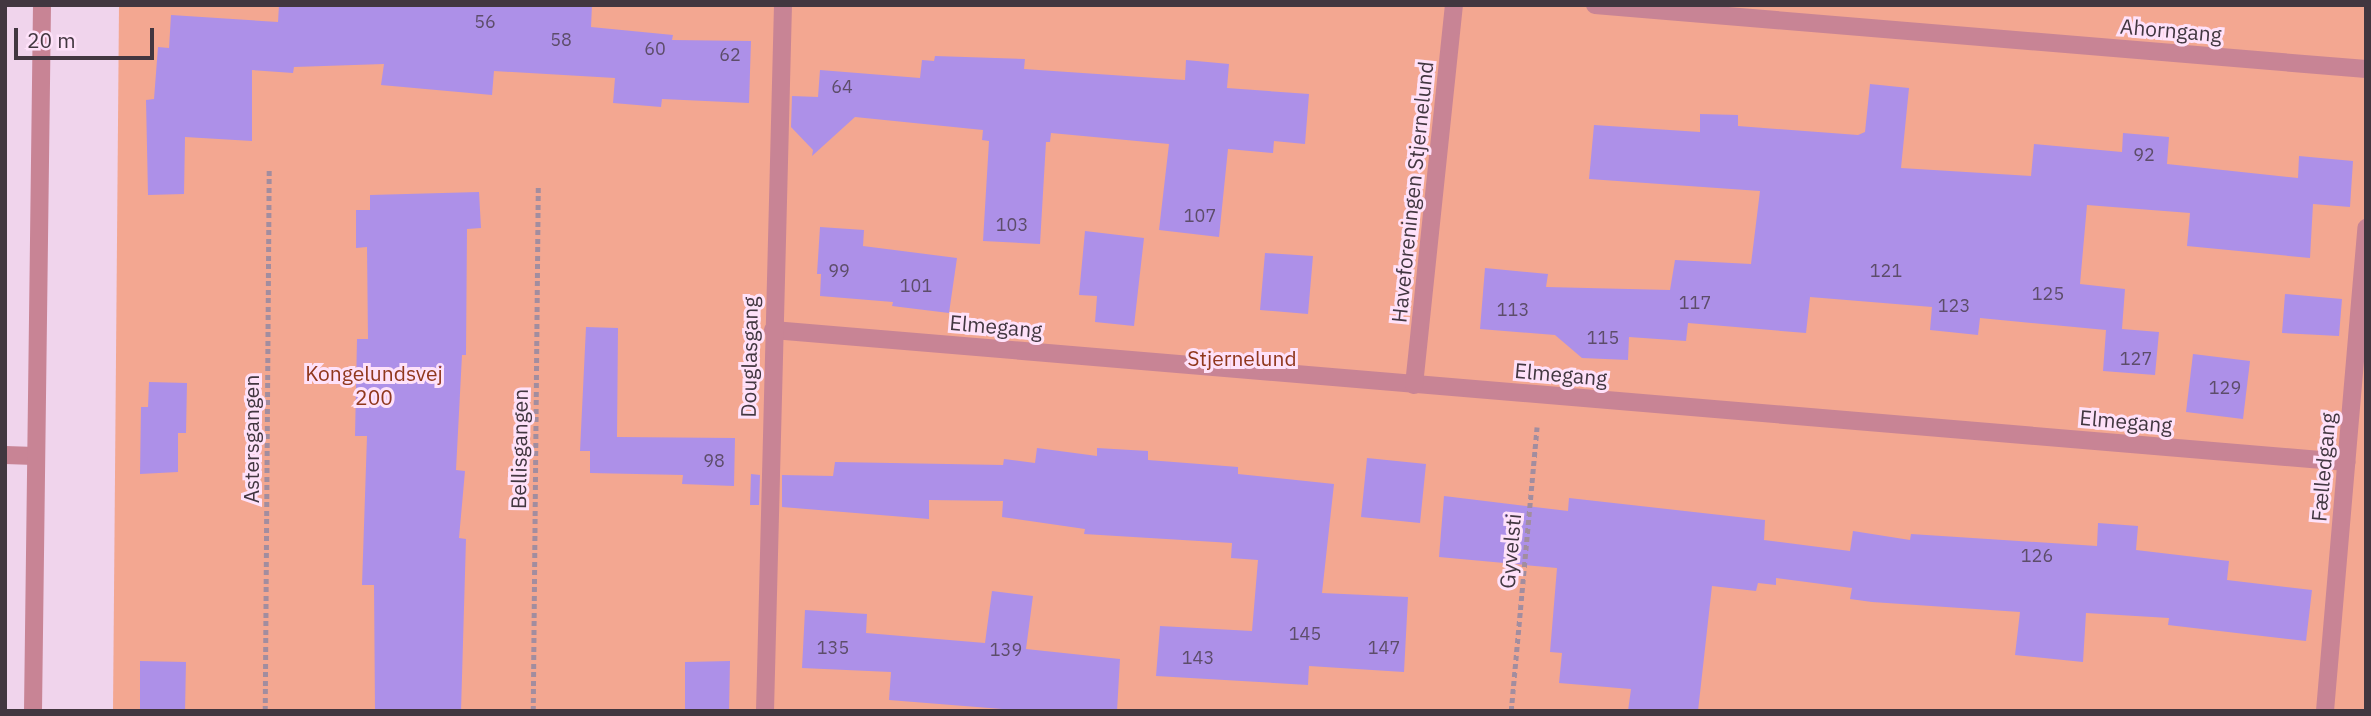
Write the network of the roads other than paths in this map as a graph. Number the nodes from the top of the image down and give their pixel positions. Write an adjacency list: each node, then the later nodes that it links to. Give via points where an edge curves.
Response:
1 (42, 5): 10 (street)
2 (783, 5): 7 (street, Douglasgang)
3 (1454, 5): 8 (street, Haveforeningen Stjernelund)
4 (1595, 5): 5 (street, Ahorngang)
5 (2366, 69)
6 (2366, 228): 11 (street, Fælledgang)
7 (772, 330): 8 (street, Elmegang); 13 (street, Douglasgang)
8 (1414, 384): 11 (street, Elmegang)
9 (5, 455): 10 (street)
10 (35, 456): 12 (street)
11 (2346, 462): 14 (street, Fælledgang)
12 (33, 711)
13 (765, 711)
14 (2325, 711)

